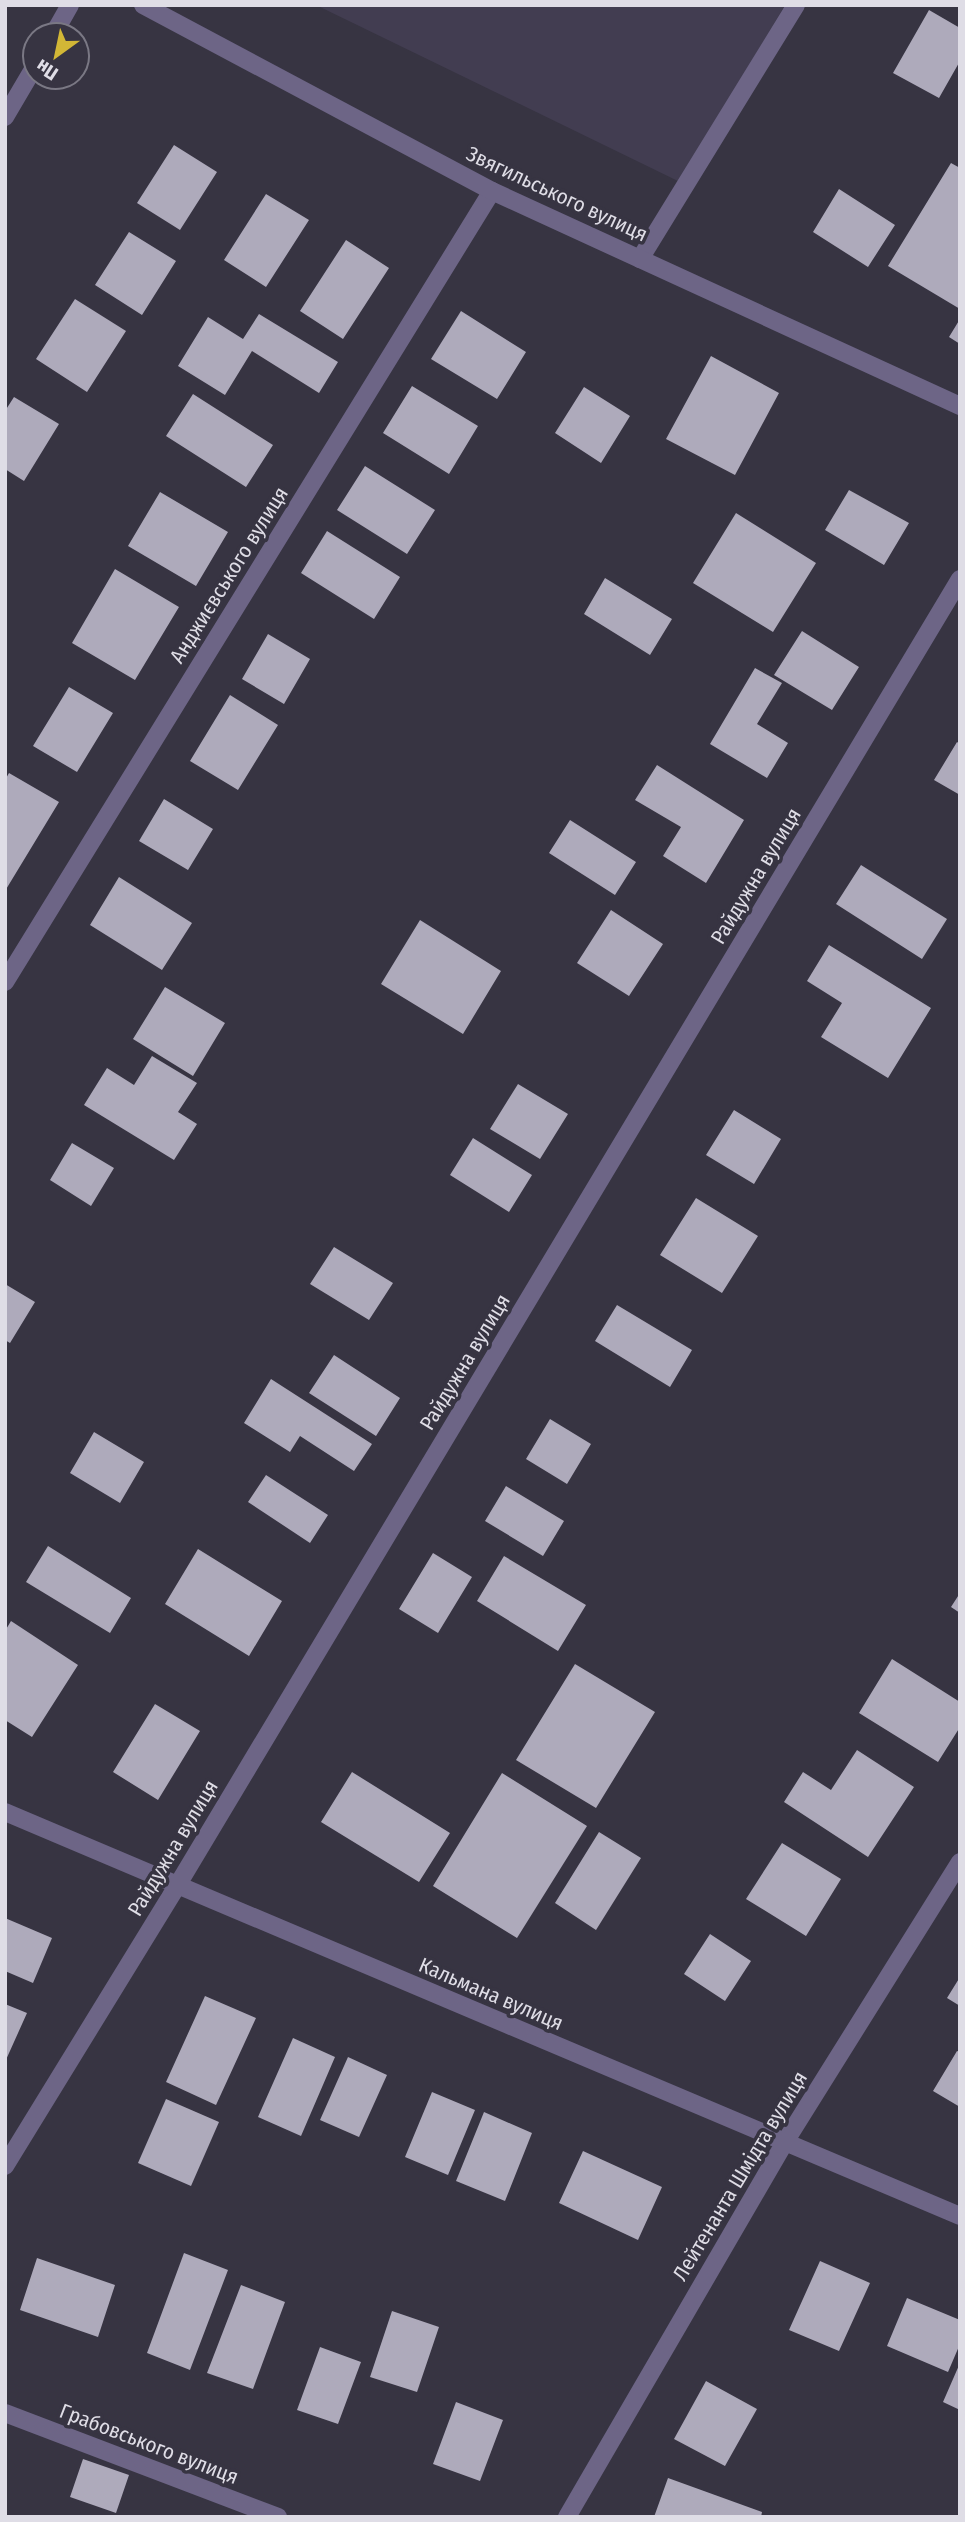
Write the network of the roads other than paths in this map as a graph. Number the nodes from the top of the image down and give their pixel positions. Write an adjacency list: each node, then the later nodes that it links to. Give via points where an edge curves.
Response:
1 (70, 5): 4 (street)
2 (143, 5): 7 (street, Звягильського вулиця)
3 (796, 5): 8 (street)
4 (61, 21)
5 (21, 90): 6 (street)
6 (5, 117)
7 (492, 191): 8 (street, Звягильського вулиця); 11 (street, Анджиєвського вулиця)
8 (640, 259): 9 (street, Звягильського вулиця)
9 (960, 406)
10 (960, 579): 14 (street, Райдужна вулиця)
11 (5, 982)
12 (5, 1812): 14 (street, Кальмана вулиця)
13 (960, 1862): 15 (street, Лейтенанта Шмідта вулиця)
14 (177, 1886): 15 (street, Кальмана вулиця); 16 (street, Райдужна вулиця)
15 (785, 2142): 17 (street, Кальмана вулиця); 20 (street, Лейтенанта Шмідта вулиця)
16 (5, 2166)
17 (960, 2216)
18 (5, 2413): 19 (street, Грабовського вулиця)
19 (278, 2517)
20 (567, 2517)

